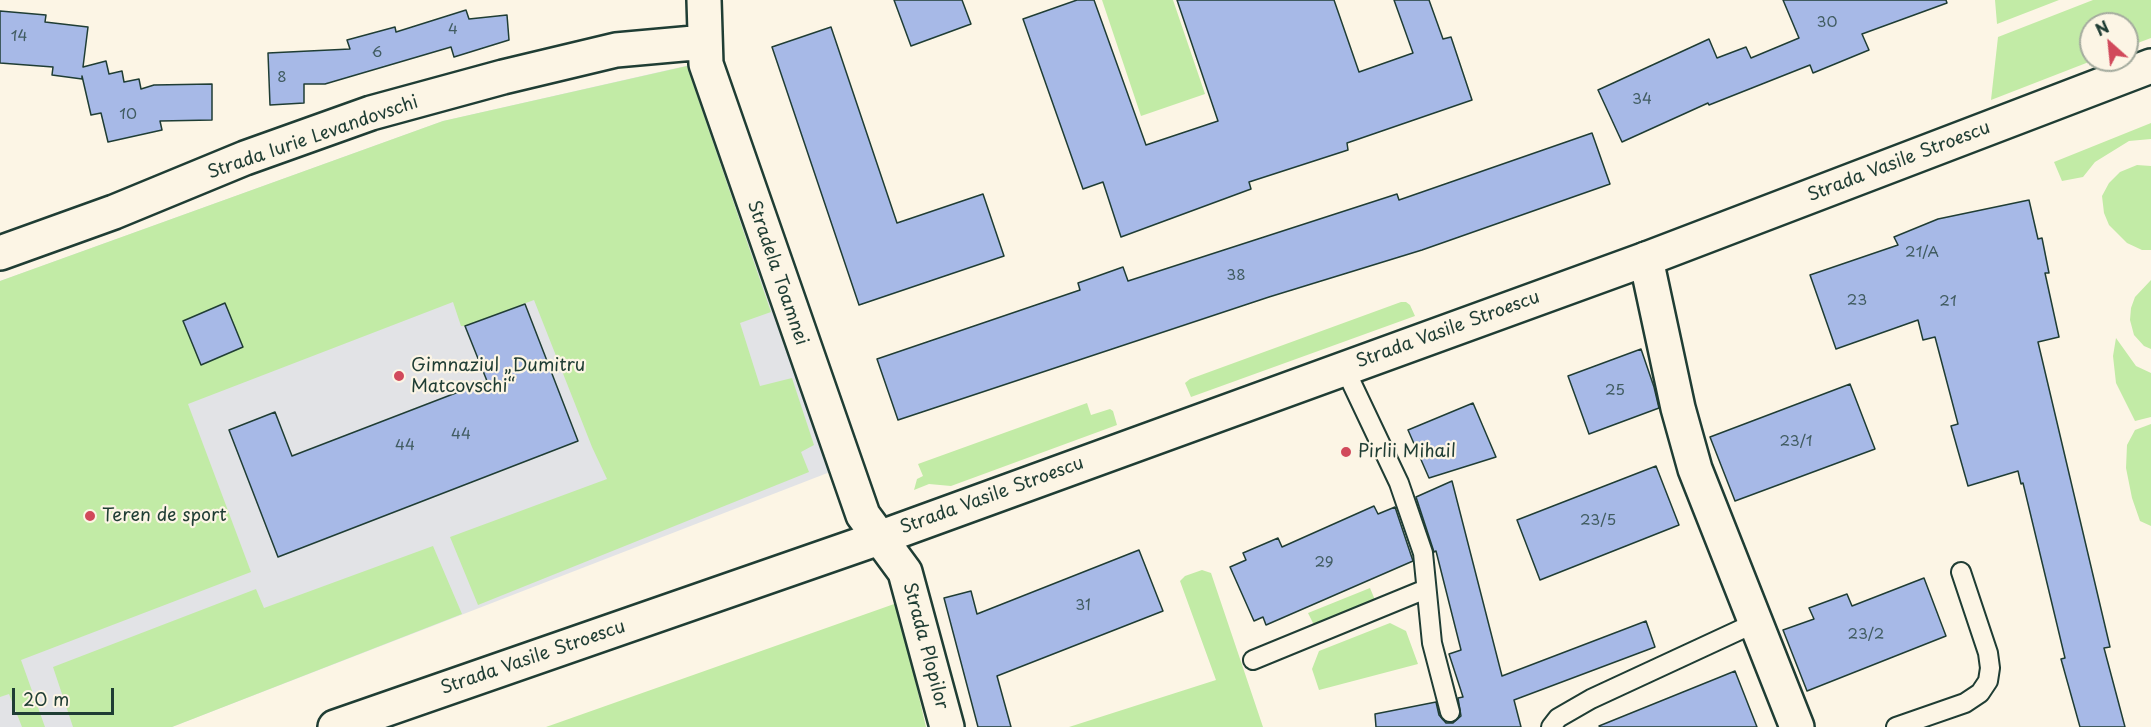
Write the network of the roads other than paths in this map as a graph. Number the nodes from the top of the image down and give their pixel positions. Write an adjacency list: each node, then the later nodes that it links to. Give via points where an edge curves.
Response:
1 (704, 0): 2 (street, Stradela Toamnei)
2 (705, 42): 4 (street, Strada Iurie Levandovschi, via 616,50 371,113); 7 (street, Stradela Toamnei, via 706,64 801,342 863,515)
3 (2151, 66): 5 (street, Strada Vasile Stroescu)
4 (0, 253)
5 (1646, 259): 6 (street, Strada Vasile Stroescu); 10 (street, via 1695,469)
6 (1344, 367): 7 (street, Strada Vasile Stroescu); 9 (lane, via 1399,483 1423,553)
7 (879, 538): 13 (street, Strada Vasile Stroescu); 14 (street, Strada Plopilor, via 905,572)
8 (1961, 572): 17 (lane, via 1988,653 1988,681 1980,693 1965,703)
9 (1426, 589): 11 (lane); 12 (lane, via 1431,643)
10 (1756, 622): 15 (lane, via 1599,695 1558,718); 16 (street)
11 (1253, 660)
12 (1450, 712)
13 (335, 727)
14 (947, 727)
15 (1551, 727)
16 (1797, 727)
17 (1896, 727)

